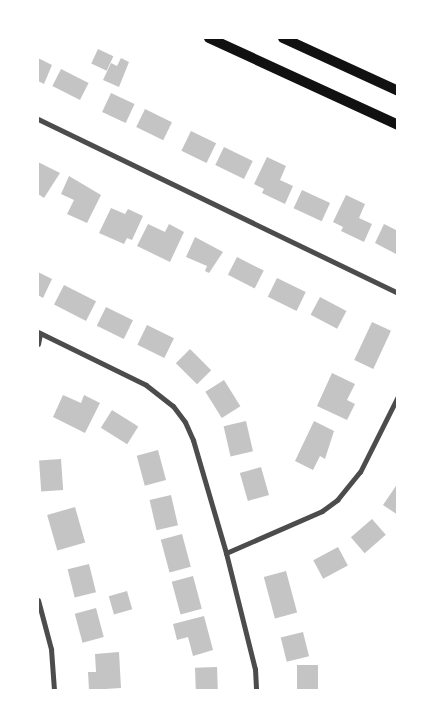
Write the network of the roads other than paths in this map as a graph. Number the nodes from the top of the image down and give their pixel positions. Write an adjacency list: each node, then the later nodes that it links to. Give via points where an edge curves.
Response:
1 (209, 38): 5 (main road)
2 (283, 38): 3 (main road)
3 (398, 91)
4 (38, 119): 6 (street)
5 (398, 125)
6 (398, 293)
7 (39, 333): 8 (street); 10 (street, via 146,385 173,406 193,440)
8 (38, 344)
9 (398, 396): 10 (street, via 360,472 336,500 322,511)
10 (226, 553): 13 (street, via 255,669)
11 (38, 600): 12 (street, via 51,649)
12 (54, 690)
13 (256, 690)

